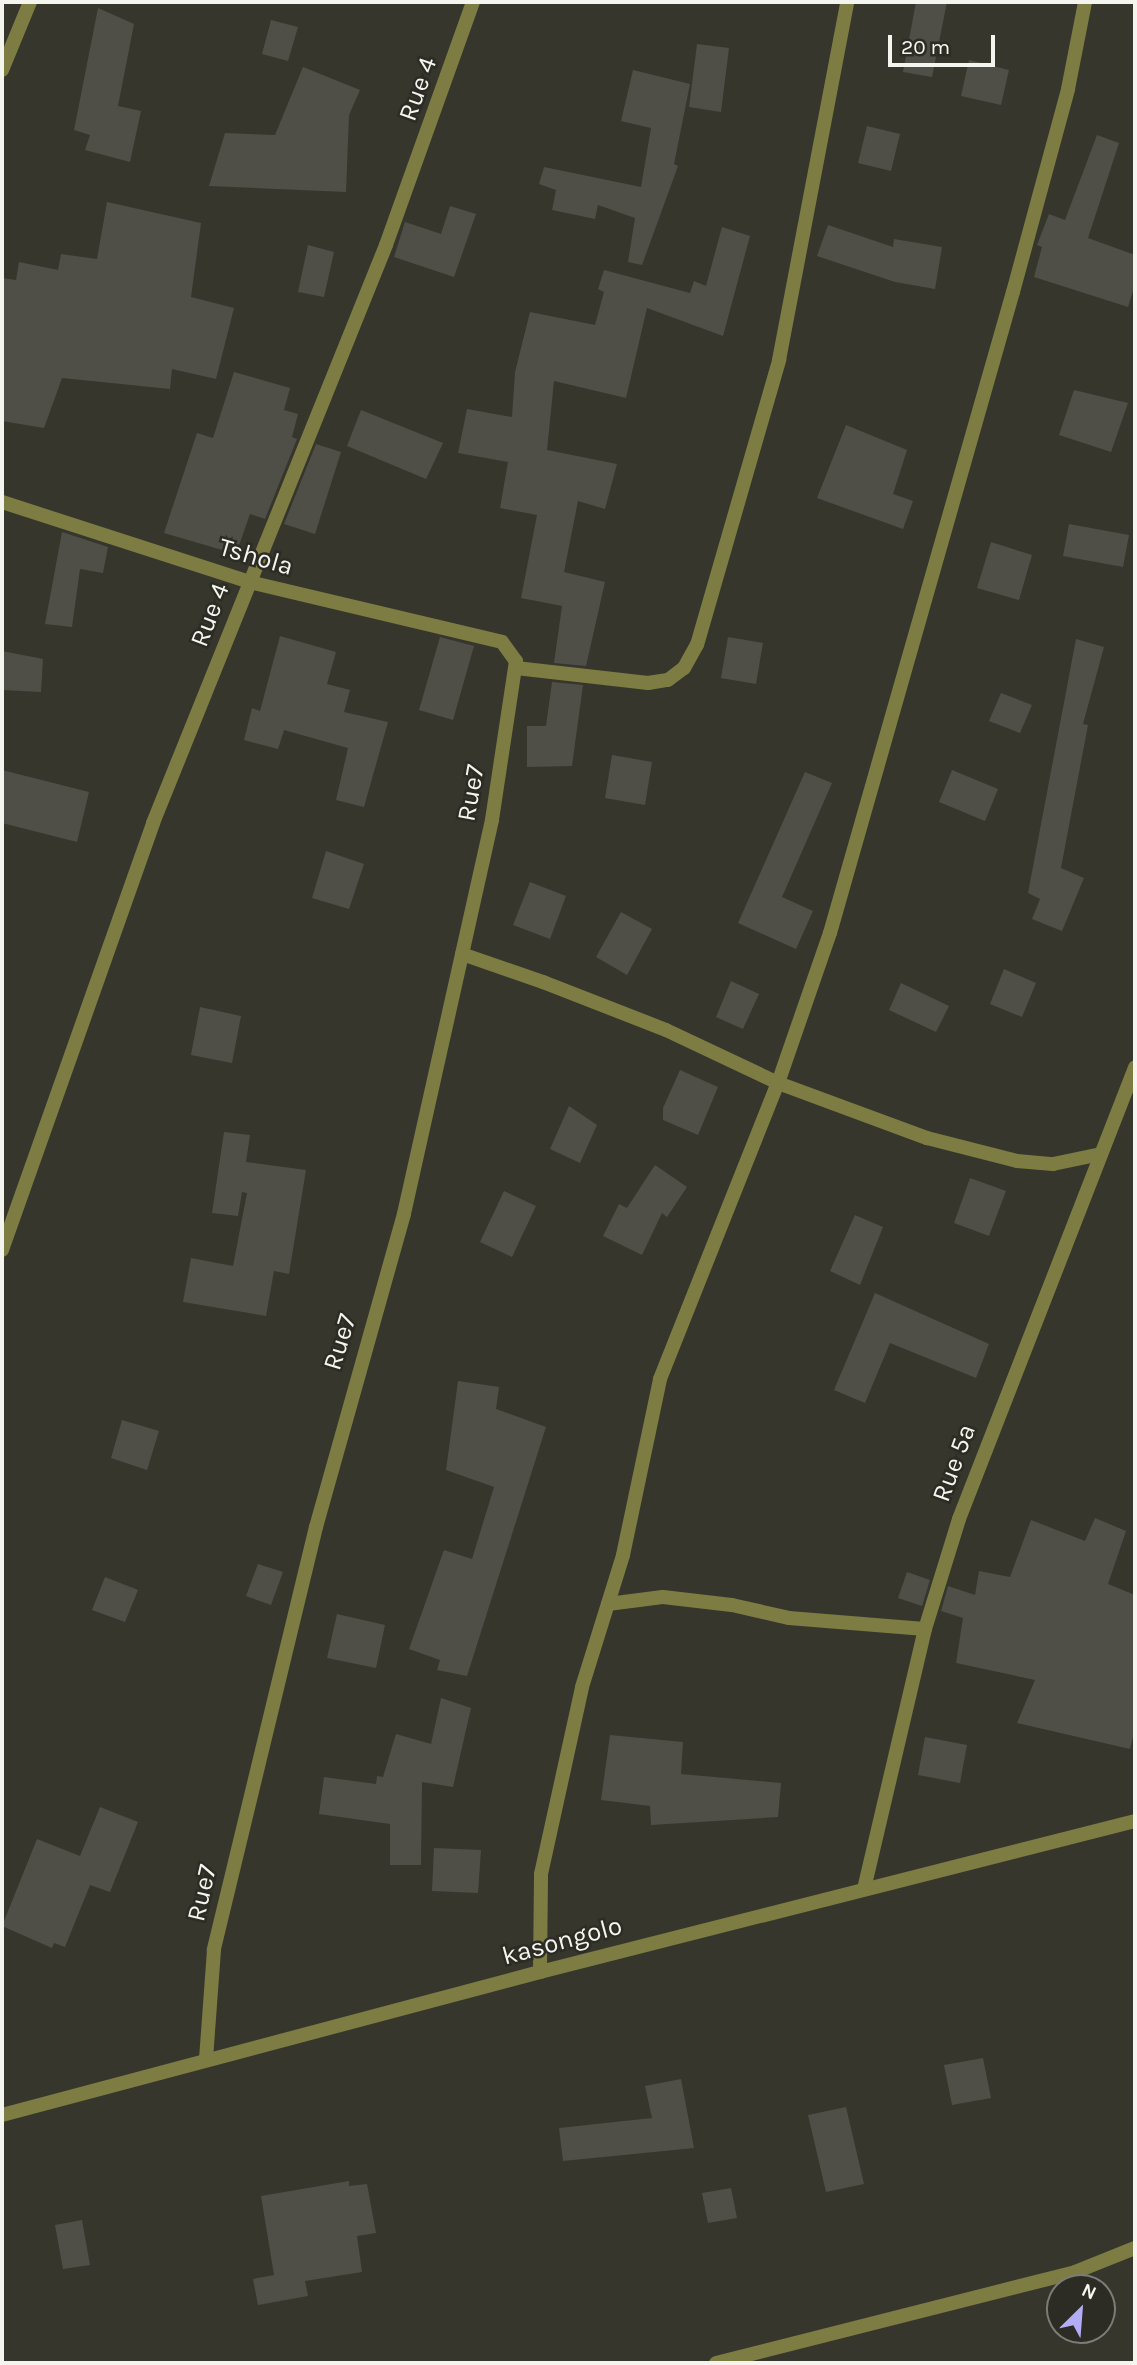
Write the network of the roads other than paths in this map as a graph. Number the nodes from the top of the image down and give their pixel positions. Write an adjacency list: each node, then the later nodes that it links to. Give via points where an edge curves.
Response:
1 (30, 2): 5 (street)
2 (473, 2): 7 (street, Rue 4, via 448,83 386,245)
3 (847, 2): 8 (street, via 779,360 697,645 684,668 668,680 648,684)
4 (1085, 2): 11 (street, via 1068,89 945,544 830,933)
5 (2, 70)
6 (2, 502): 7 (street, Tshola)
7 (249, 582): 8 (street, Tshola, via 502,642 514,654); 13 (street, Rue 4, via 153,823)
8 (516, 668): 9 (street, Rue7, via 492,820)
9 (461, 954): 11 (street, via 666,1030); 19 (street, Rue7, via 404,1214 351,1394 220,1925 209,1988)
10 (1135, 1067): 12 (street, Rue 5a)
11 (778, 1083): 12 (street, via 927,1138 1017,1161 1053,1164); 14 (street, via 660,1379)
12 (1101, 1154): 15 (street, Rue 5a, via 982,1459)
13 (2, 1250)
14 (608, 1604): 15 (street, via 663,1597 789,1618); 18 (street, via 573,1720 561,1798 541,1874)
15 (925, 1629): 17 (street, Rue 5a)
16 (1135, 1821): 17 (street, kasongolo)
17 (864, 1889): 18 (street, kasongolo)
18 (540, 1972): 19 (street, kasongolo)
19 (206, 2060): 20 (street, kasongolo)
20 (2, 2115)
21 (1135, 2248): 22 (street, via 1075,2272)
22 (716, 2363)

